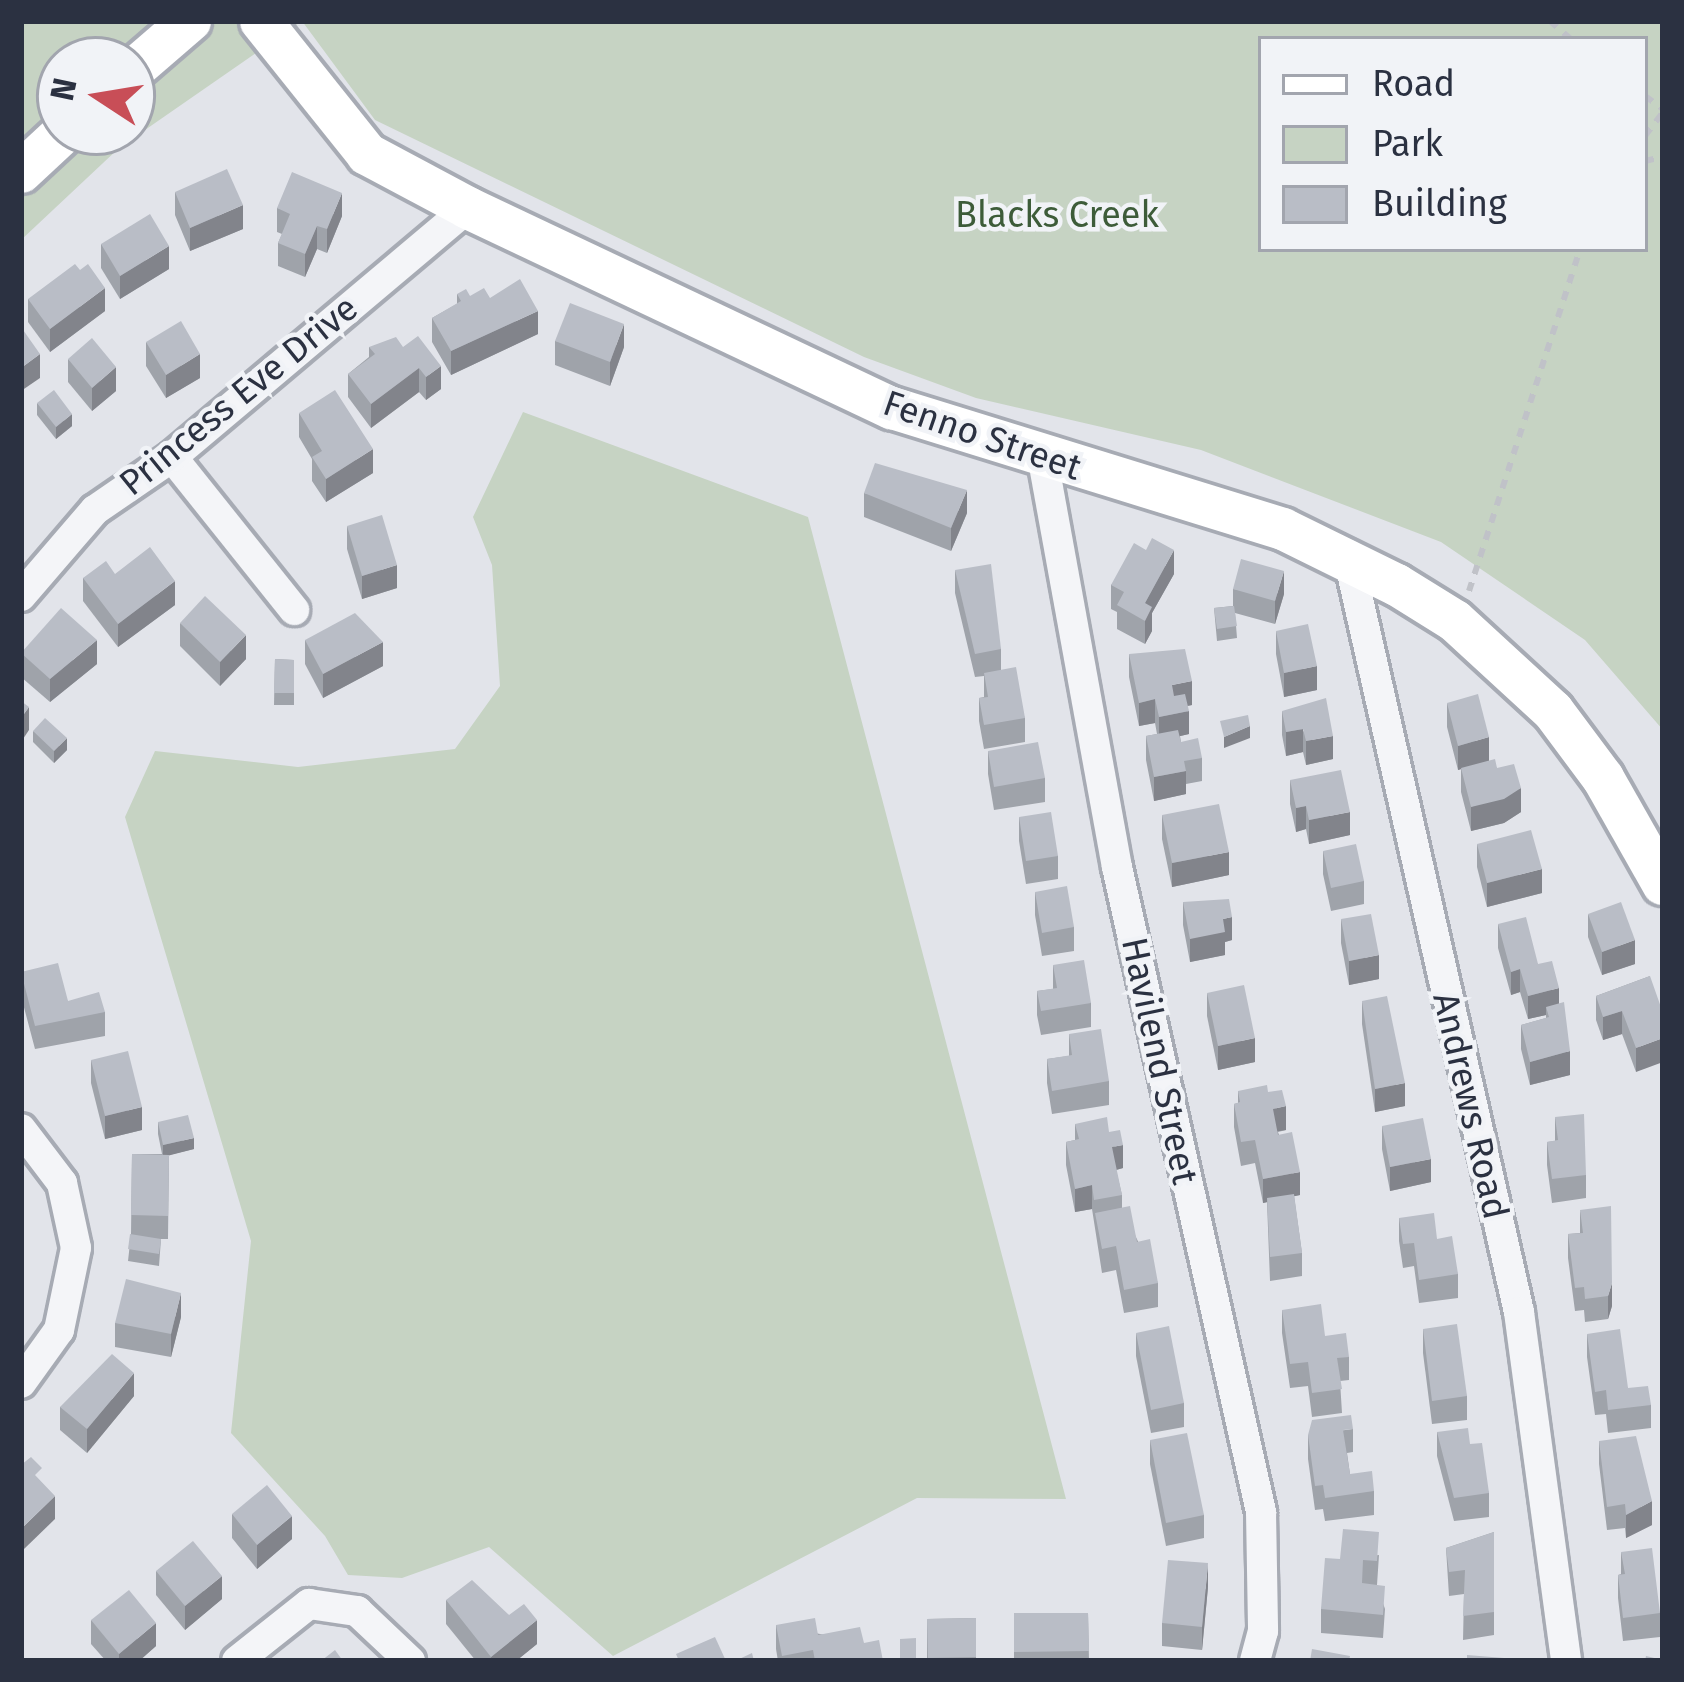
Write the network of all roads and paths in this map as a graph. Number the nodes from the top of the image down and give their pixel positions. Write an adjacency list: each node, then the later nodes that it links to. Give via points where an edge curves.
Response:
1 (190, 21): 3 (street)
2 (261, 21): 4 (street, Fenno Street, via 367,154)
3 (156, 50)
4 (468, 208): 6 (street, Princess Eve Drive); 7 (street, Fenno Street, via 892,408)
5 (1579, 252): 11 (path, via 1490,546)
6 (172, 457): 9 (street, Princess Eve Drive, via 95,510); 10 (street)
7 (1043, 460): 8 (street, Fenno Street); 17 (street, Havilend Street, via 1131,935 1261,1512)
8 (1348, 555): 11 (street, Fenno Street); 18 (street, Andrews Road, via 1519,1312)
9 (21, 596)
10 (294, 610)
11 (1455, 621): 12 (street, Fenno Street, via 1552,711 1604,778)
12 (1663, 884)
13 (21, 1129): 14 (street, via 62,1183 76,1248 58,1330)
14 (21, 1383)
15 (237, 1661): 16 (street, via 309,1604 358,1610)
16 (410, 1661)
17 (1256, 1661)
18 (1566, 1661)

